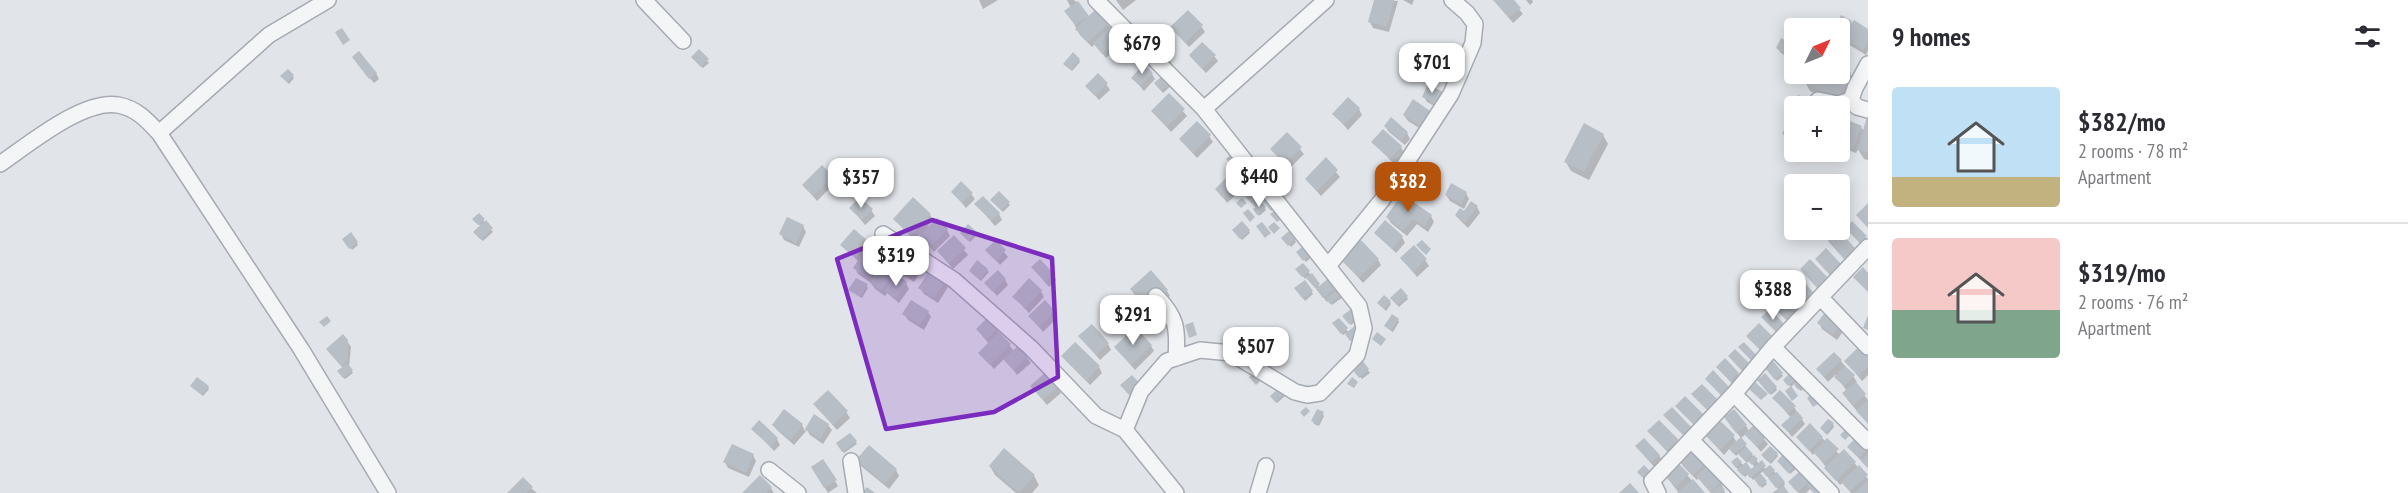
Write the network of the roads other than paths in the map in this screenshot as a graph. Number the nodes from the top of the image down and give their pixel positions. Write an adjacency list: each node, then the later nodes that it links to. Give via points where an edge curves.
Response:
1 (328, 0): 11 (street, via 269,35)
2 (644, 0): 6 (street)
3 (1096, 0): 9 (street)
4 (1326, 0): 9 (street)
5 (1452, 0): 15 (street, via 1474,24 1473,43 1451,94 1382,200)
6 (683, 41)
7 (1868, 64): 8 (street)
8 (1851, 100): 10 (street)
9 (1204, 109): 15 (street)
10 (1868, 110)
11 (159, 133): 12 (street, via 131,109 105,105 64,122); 29 (street, via 301,350)
12 (0, 164)
13 (883, 234): 23 (street, via 954,280 1031,348 1096,416)
14 (1868, 247): 17 (street)
15 (1328, 266): 21 (street, via 1359,306 1364,328 1357,355 1320,393 1295,392 1231,353 1200,350)
16 (1156, 296): 21 (street, via 1172,313)
17 (1821, 298): 18 (street); 19 (street)
18 (1862, 336): 20 (street)
19 (1773, 347): 22 (street); 25 (street)
20 (1868, 348)
21 (1176, 358): 23 (street, via 1167,361 1141,391)
22 (1734, 394): 24 (street); 36 (street)
23 (1125, 430): 32 (street)
24 (1691, 440): 34 (street, via 1652,481); 35 (street)
25 (1868, 442)
26 (851, 461): 31 (street)
27 (1266, 466): 33 (street)
28 (769, 470): 30 (street)
29 (388, 493)
30 (798, 493)
31 (856, 493)
32 (1176, 493)
33 (1258, 493)
34 (1658, 493)
35 (1743, 493)
36 (1831, 493)

